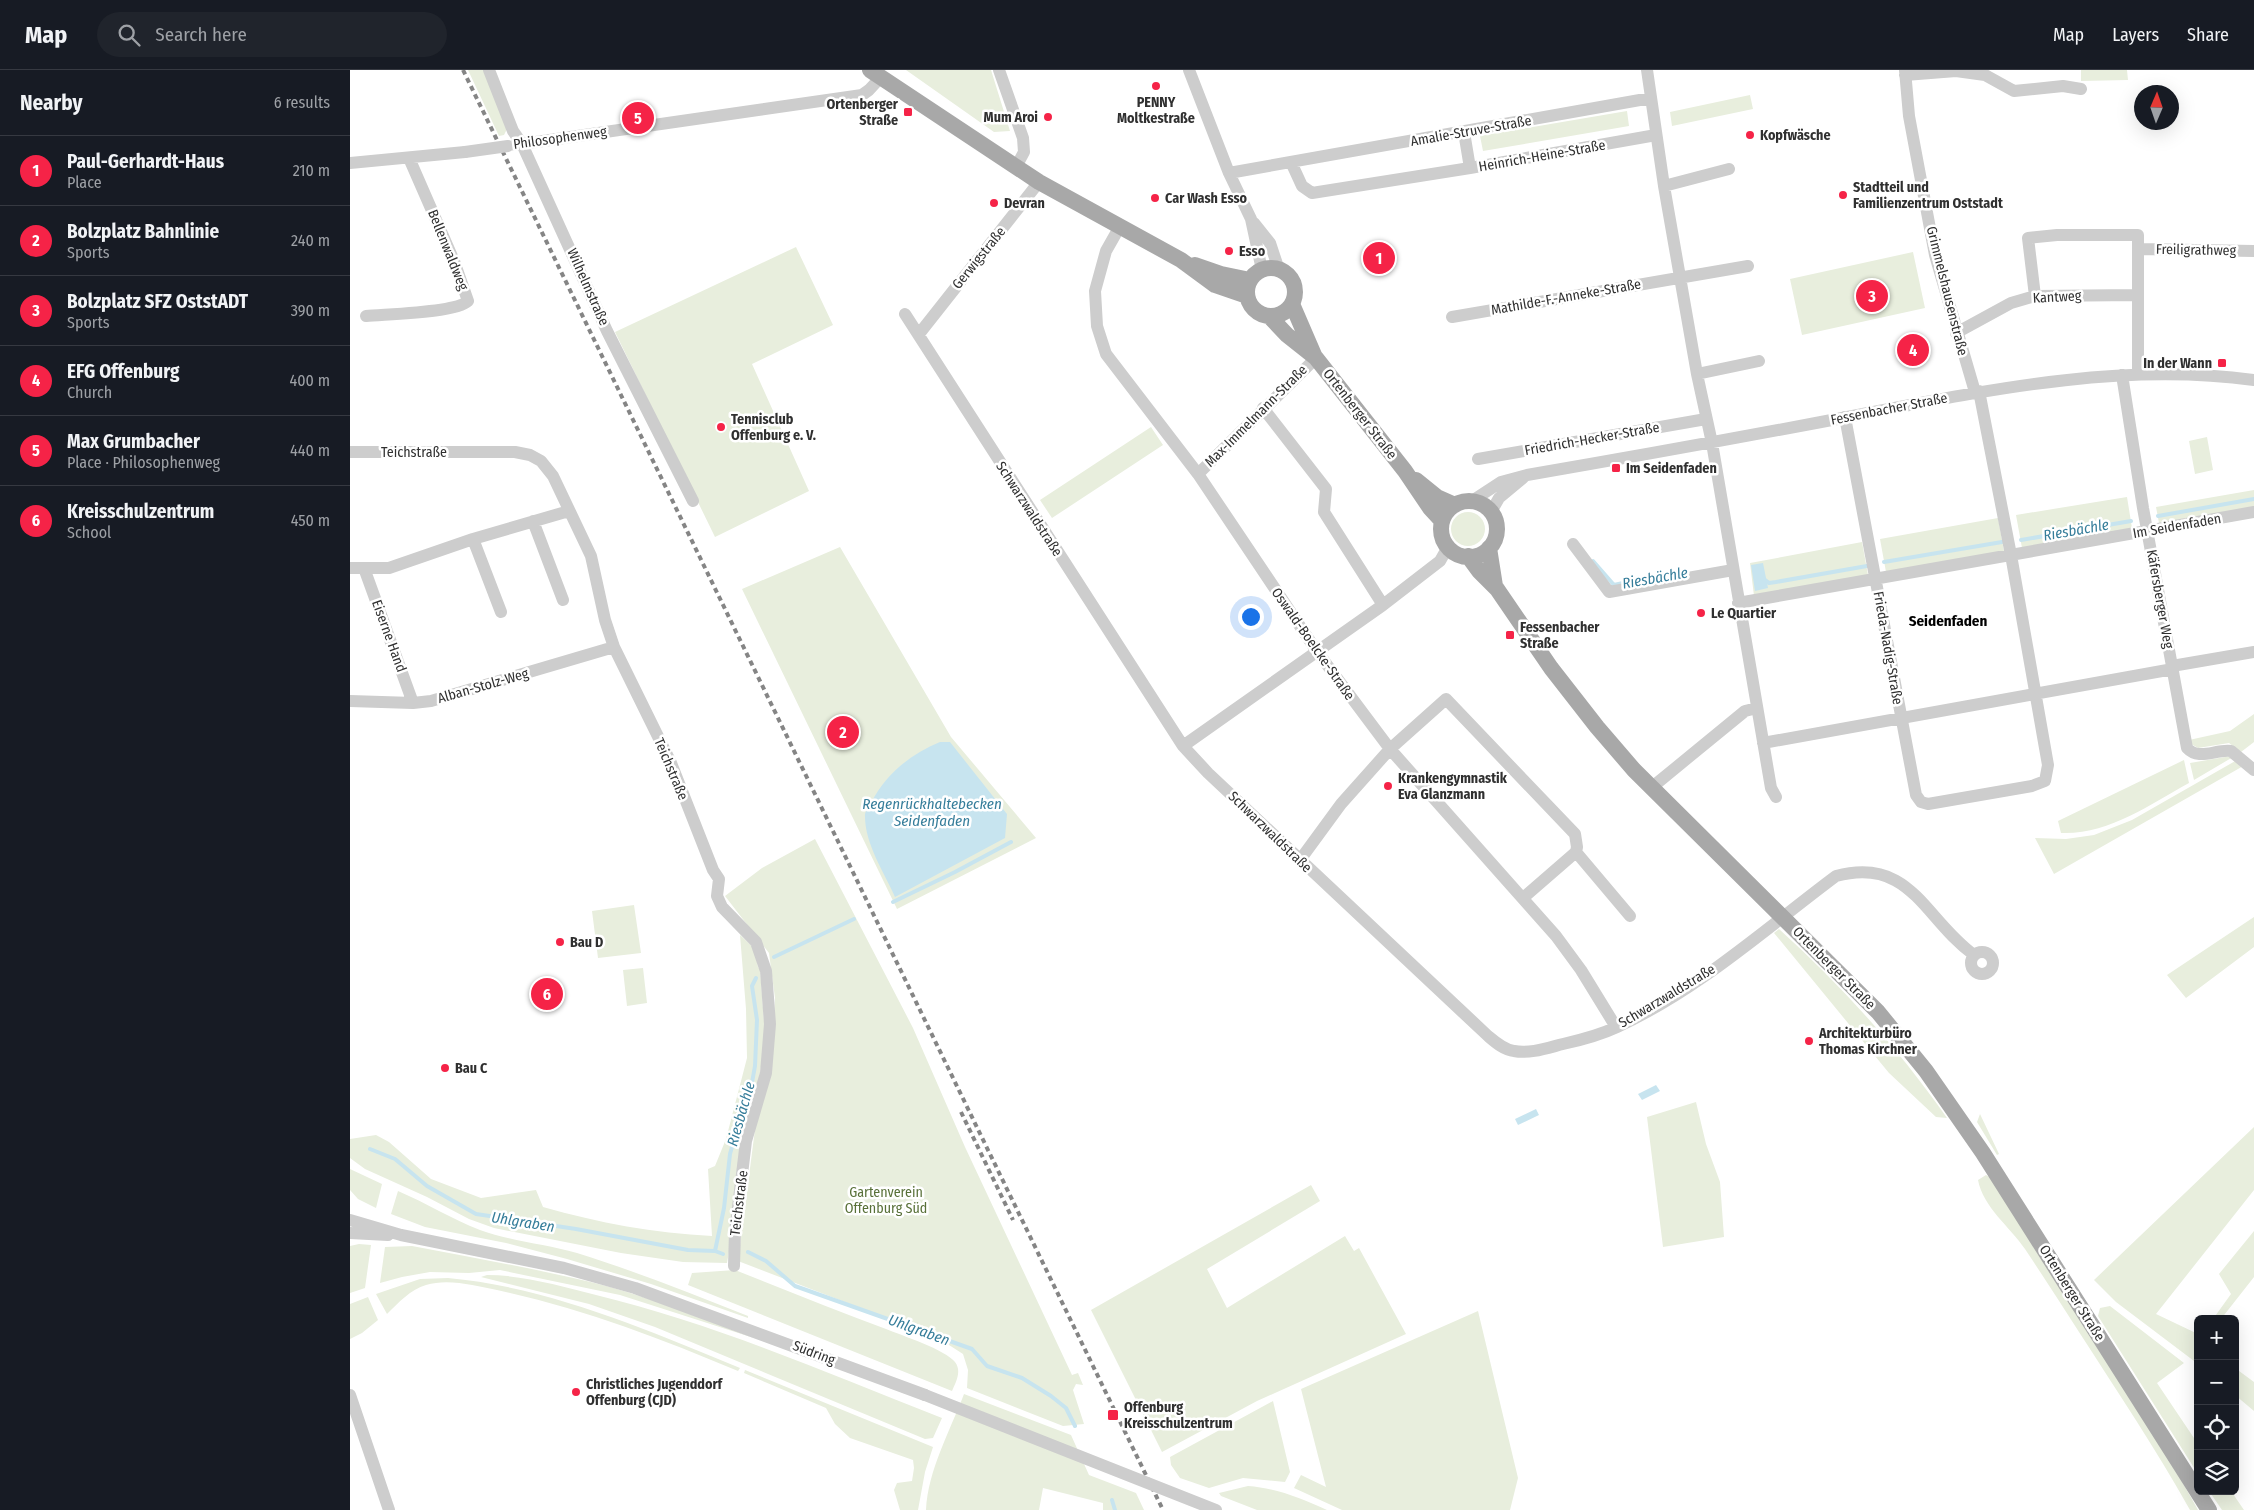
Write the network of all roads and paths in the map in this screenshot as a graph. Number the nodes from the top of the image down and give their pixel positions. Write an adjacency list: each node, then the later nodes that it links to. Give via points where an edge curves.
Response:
1 (490, 70): 11 (street, Wilhelmstraße)
2 (999, 70): 15 (street, via 1023,138 1024,152)
3 (1188, 70): 18 (street)
4 (1647, 70): 8 (street)
5 (876, 73): 11 (street, Philosophenweg, via 869,90 862,95); 15 (main road)
6 (1905, 73): 7 (street, via 1956,71 1984,75 2014,91 2063,86); 38 (street, Grimmelshausenstraße, via 1909,116 1935,255)
7 (2080, 89)
8 (1651, 98): 9 (street, Amalie-Struve-Straße); 10 (street)
9 (1464, 132): 13 (street, Amalie-Struve-Straße); 16 (street)
10 (1656, 136): 16 (street, Heinrich-Heine-Straße); 20 (street)
11 (522, 144): 12 (street, Philosophenweg, bridge); 56 (street, Wilhelmstraße, via 607,331)
12 (409, 158): 14 (street, Philosophenweg); 35 (street, Bellenwaldweg, via 468,301 450,309)
13 (1291, 162): 16 (street, Heinrich-Heine-Straße, via 1302,186 1312,193); 18 (street, Amalie-Struve-Straße)
14 (356, 164)
15 (1016, 167): 19 (main road)
16 (1470, 168)
17 (1729, 169): 20 (street)
18 (1229, 173): 21 (street)
19 (1039, 182): 22 (main road); 39 (street, Gerwigstraße)
20 (1664, 186): 29 (street)
21 (1251, 219): 27 (street, via 1270,242); 28 (street)
22 (1119, 228): 25 (main road); 54 (street, Oswald-Boelcke-Straße, via 1106,251 1095,291 1100,340 1114,367)
23 (2138, 249): 24 (street, Freiligrathweg); 30 (street); 32 (street, via 2138,235 2028,238)
24 (2254, 251)
25 (1181, 260): 28 (main road, via 1221,274); 31 (main road, via 1215,286)
26 (1748, 266): 29 (street, Mathilde-F.-Anneke-Straße)
27 (1279, 270): 28 (main road); 33 (main road, via 1286,273 1294,285)
28 (1256, 275): 31 (main road)
29 (1680, 277): 37 (street, Mathilde-F.-Anneke-Straße); 42 (street)
30 (2137, 295): 32 (street, Kantweg); 44 (street)
31 (1247, 296): 36 (main road, via 1255,311)
32 (2035, 296): 38 (street, Kantweg, via 2011,303)
33 (1292, 304): 36 (main road, via 1283,313); 40 (main road, Ortenberger Straße)
34 (905, 314): 39 (street, Schwarzwaldstraße)
35 (366, 316)
36 (1270, 317): 40 (main road, Ortenberger Straße)
37 (1452, 317)
38 (1956, 333): 46 (street, Grimmelshausenstraße)
39 (919, 334): 90 (street, Schwarzwaldstraße)
40 (1316, 358): 47 (street, Max-Immelmann-Straße); 53 (main road, Ortenberger Straße)
41 (1759, 361): 42 (street)
42 (1697, 374): 49 (street)
43 (2122, 374): 44 (street, Fessenbacher Straße); 46 (street, Fessenbacher Straße); 64 (street, Käfersberger Weg)
44 (2138, 374): 45 (street, Fessenbacher Straße)
45 (2254, 380)
46 (1977, 392): 48 (street, Fessenbacher Straße); 69 (street)
47 (1263, 408): 54 (street, Max-Immelmann-Straße); 78 (street, via 1326,489 1324,512)
48 (1845, 417): 50 (street, Fessenbacher Straße); 74 (street)
49 (1706, 419): 50 (street); 52 (street, Friedrich-Hecker-Straße)
50 (1712, 443): 55 (street, Fessenbacher Straße); 73 (street)
51 (350, 452): 59 (street, Teichstraße, via 515,452 530,455 540,460 553,476)
52 (1478, 459)
53 (1405, 471): 58 (main road, Ortenberger Straße, via 1437,497); 63 (main road, Ortenberger Straße)
54 (1198, 474): 81 (street, Oswald-Boelcke-Straße)
55 (1527, 475): 57 (street, Fessenbacher Straße, via 1501,482); 60 (street, Fessenbacher Straße, via 1499,498)
56 (693, 501)
57 (1472, 501): 58 (main road); 60 (main road)
58 (1455, 505): 63 (main road, via 1446,512)
59 (570, 511): 62 (street); 80 (street, Teichstraße, via 591,556)
60 (1491, 512): 68 (main road, via 1496,533)
61 (2254, 512): 64 (street, Im Seidenfaden)
62 (533, 521): 65 (street); 76 (street)
63 (1442, 521): 67 (main road, via 1442,535)
64 (2148, 532): 69 (street, Im Seidenfaden); 83 (street, Käfersberger Weg)
65 (474, 539): 72 (street, via 389,568); 79 (street)
66 (1573, 544): 73 (street, via 1609,592)
67 (1448, 547): 70 (main road); 78 (street, via 1440,562)
68 (1489, 548): 70 (main road); 75 (main road, Ortenberger Straße)
69 (2011, 555): 74 (street, Im Seidenfaden); 84 (street, Frieda-Nadig-Straße)
70 (1468, 556): 75 (main road, Ortenberger Straße, via 1478,571)
71 (350, 568): 72 (street)
72 (364, 568): 86 (street, Eiserne Hand)
73 (1733, 570): 77 (street)
74 (1876, 578): 77 (street, Im Seidenfaden); 88 (street, Frieda-Nadig-Straße)
75 (1495, 586): 93 (main road, Ortenberger Straße, via 1551,668)
76 (563, 600)
77 (1738, 603): 87 (street)
78 (1383, 605): 81 (street)
79 (501, 612)
80 (614, 647): 86 (street, Alban-Stolz-Weg, via 439,699); 105 (street, Teichstraße, via 671,763 712,870 719,879 717,896 722,907 756,942 766,971 770,1024 766,1073 746,1141)
81 (1316, 650): 90 (street); 91 (street, Oswald-Boelcke-Straße)
82 (2254, 652): 83 (street, Frieda-Nadig-Straße)
83 (2172, 668): 84 (street, Frieda-Nadig-Straße); 92 (street, Käfersberger Weg, via 2187,748 2191,753 2231,751)
84 (2035, 693): 88 (street, Frieda-Nadig-Straße); 88 (street, Frieda-Nadig-Straße, via 2048,775 2046,781 2032,786 1935,803 1921,802 1912,786)
85 (350, 701): 86 (street, Alban-Stolz-Weg)
86 (414, 703)
87 (1757, 708): 89 (street); 93 (street, via 1745,711)
88 (1900, 717): 89 (street, Frieda-Nadig-Straße)
89 (1763, 742): 94 (street, via 1771,788)
90 (1183, 746): 96 (street, Schwarzwaldstraße)
91 (1390, 749): 95 (street, via 1446,699 1575,834); 96 (street, via 1341,804); 97 (street, Oswald-Boelcke-Straße)
92 (2254, 770)
93 (1651, 788): 99 (main road, Ortenberger Straße)
94 (1776, 797)
95 (1576, 852): 97 (street); 98 (street)
96 (1300, 860): 101 (street, Schwarzwaldstraße, via 1480,1030 1500,1045 1513,1051 1530,1052)
97 (1523, 898): 101 (street, Oswald-Boelcke-Straße, via 1581,970)
98 (1630, 916)
99 (1782, 916): 100 (street, Schwarzwaldstraße, via 1836,876 1853,872 1886,874 1903,884); 101 (street, Schwarzwaldstraße, via 1704,976); 109 (main road, Ortenberger Straße, via 1878,1012 1926,1071 1983,1153)
100 (1974, 955)
101 (1616, 1028)
102 (350, 1220): 104 (street, Südring)
103 (350, 1233): 104 (street, Südring)
104 (401, 1235): 108 (street, Südring, bridge, via 546,1264 635,1288 925,1396)
105 (734, 1266)
106 (350, 1395): 107 (street)
107 (389, 1510)
108 (1216, 1510)
109 (2209, 1510)

